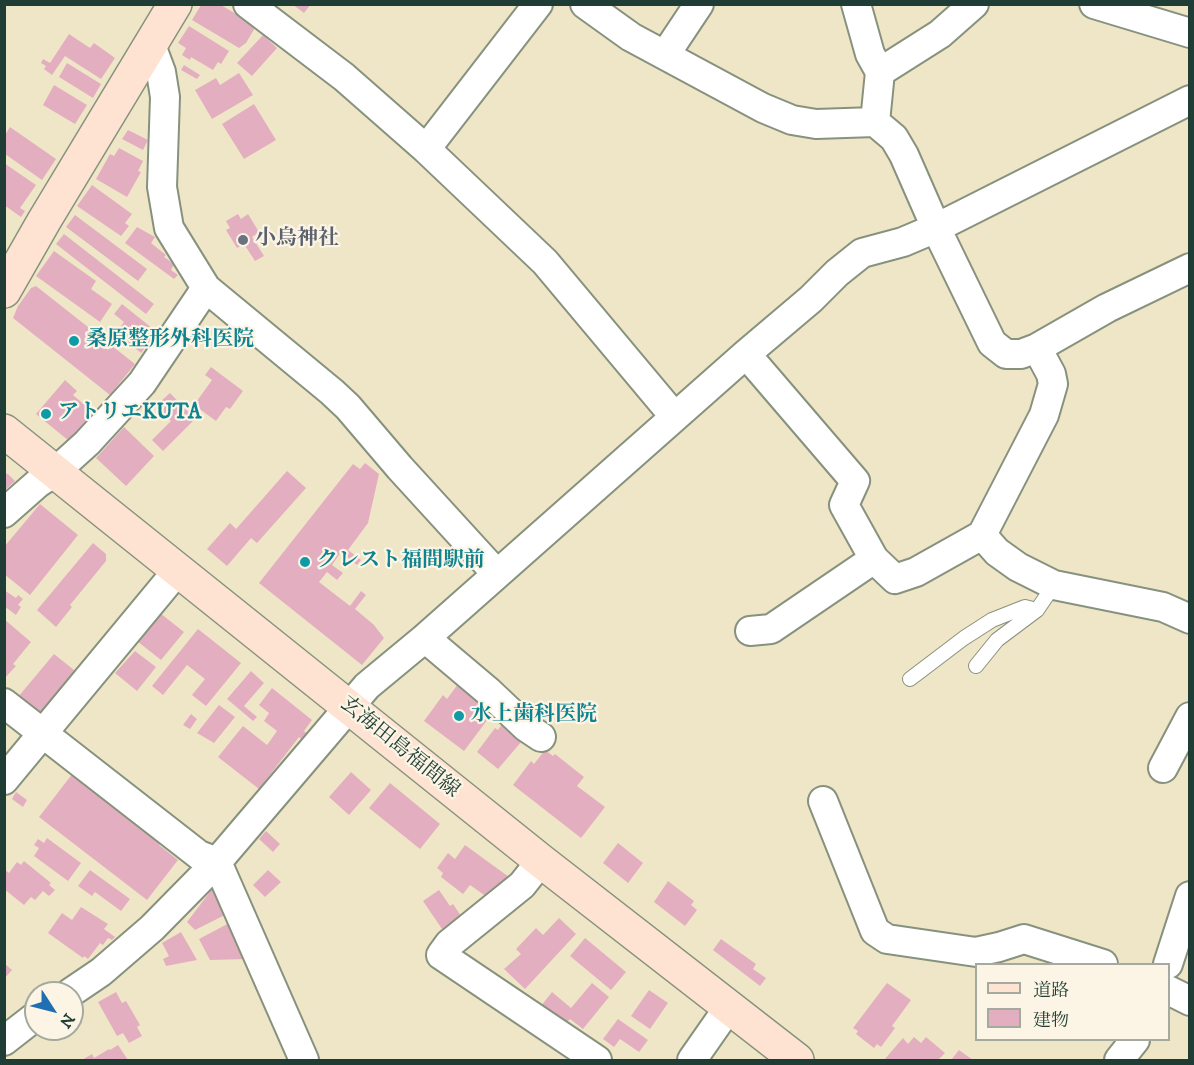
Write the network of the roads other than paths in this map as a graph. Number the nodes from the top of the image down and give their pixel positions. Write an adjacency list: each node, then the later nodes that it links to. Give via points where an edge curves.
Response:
1 (175, 4): 10 (main road)
2 (248, 4): 15 (street, via 344,77)
3 (538, 4): 15 (street)
4 (585, 4): 11 (street)
5 (699, 4): 11 (street)
6 (856, 4): 12 (street, via 870,54)
7 (974, 4): 12 (street, via 940,34)
8 (1094, 4): 9 (street)
9 (1190, 33)
10 (151, 45): 18 (street, via 165,97 162,187 169,228); 19 (main road)
11 (665, 55): 14 (street, via 792,120 816,124)
12 (880, 72): 14 (street)
13 (1190, 100): 16 (street)
14 (875, 122): 16 (street, via 894,138 904,155)
15 (426, 149): 22 (street, via 546,262)
16 (936, 228): 20 (street, via 992,344 1006,354); 21 (street, via 862,253)
17 (1190, 268): 20 (street, via 1107,308)
18 (206, 288): 24 (street, via 142,383); 29 (street, via 348,407)
19 (4, 291)
20 (1037, 348): 26 (street, via 1053,384 1044,415)
21 (746, 354): 22 (street); 27 (street, via 855,481 844,505)
22 (674, 416): 29 (street)
23 (4, 431): 24 (main road, 玄海田島福間線)
24 (56, 472): 25 (street); 28 (main road, 玄海田島福間線)
25 (4, 513)
26 (982, 534): 27 (street, via 916,572 895,579); 30 (street, via 997,552 1018,567)
27 (874, 559): 33 (street, via 771,629)
28 (178, 570): 38 (main road, 玄海田島福間線); 40 (street)
29 (496, 573): 34 (street)
30 (1054, 585): 31 (lane); 32 (street, via 1163,607)
31 (1037, 610): 35 (lane, via 997,640); 36 (lane, via 1025,607 992,620)
32 (1190, 619)
33 (750, 631)
34 (425, 638): 38 (street, via 367,686); 41 (street)
35 (976, 666)
36 (910, 678)
37 (4, 703): 40 (street)
38 (349, 707): 45 (main road, 玄海田島福間線); 46 (street)
39 (1190, 717): 42 (street)
40 (44, 733): 43 (street); 46 (street, via 200,855)
41 (541, 737)
42 (1162, 768)
43 (4, 780)
44 (823, 801): 48 (street, via 875,931 887,939 976,952 1024,939)
45 (541, 861): 53 (main road, 玄海田島福間線); 58 (street, via 522,885 449,944 441,955)
46 (217, 862): 50 (street, via 152,928); 57 (street)
47 (1190, 896): 49 (street)
48 (1100, 963)
49 (1168, 963)
50 (84, 984)
51 (1170, 991): 52 (street)
52 (1190, 1001)
53 (729, 1007): 59 (street); 60 (main road, 玄海田島福間線)
54 (24, 1025): 55 (street)
55 (4, 1041)
56 (1134, 1041): 61 (street)
57 (304, 1060)
58 (597, 1060)
59 (692, 1060)
60 (798, 1060)
61 (1119, 1060)

